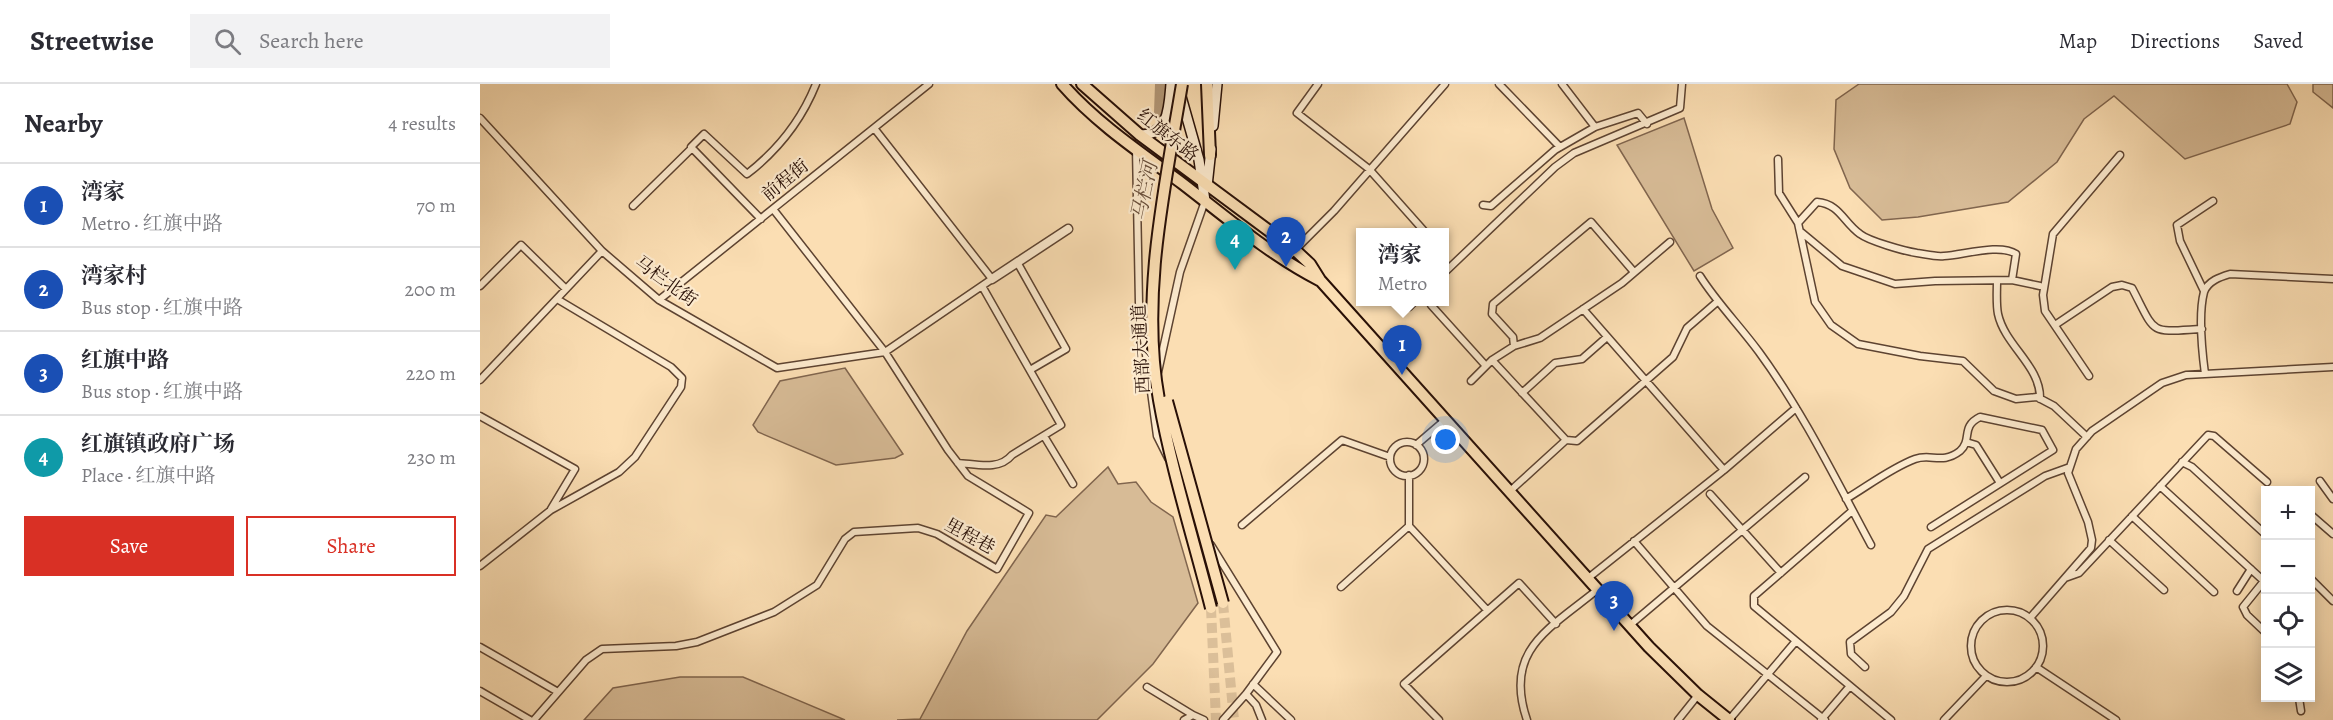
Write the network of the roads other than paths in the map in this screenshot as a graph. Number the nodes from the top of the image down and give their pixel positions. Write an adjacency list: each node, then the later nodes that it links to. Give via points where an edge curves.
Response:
1 (816, 84): 21 (street, via 806,109 774,150 747,174 704,134)
2 (929, 84): 18 (street, 前程街)
3 (1062, 84): 22 (main road, 红旗东路, via 1088,111)
4 (1082, 84): 19 (main road, 红旗东路)
5 (1171, 84): 19 (main road, via 1161,129)
6 (1180, 84): 27 (main road, bridge); 130 (main road, 西部大通道, bridge, via 1155,256 1154,337 1159,400)
7 (1189, 84): 129 (main road, 西部大通道, bridge, via 1162,257 1161,336 1166,399)
8 (1206, 84): 23 (main road)
9 (1217, 84): 23 (main road)
10 (1318, 84): 26 (street, via 1297,113)
11 (1445, 84): 26 (street)
12 (1499, 84): 20 (street)
13 (1562, 84): 17 (street)
14 (1682, 84): 16 (street, via 1680,108)
15 (480, 118): 40 (street, 马栏北街)
16 (1647, 124): 17 (street, via 1638,113); 43 (street, via 1574,153)
17 (1594, 127): 20 (street)
18 (874, 128): 32 (street, 前程街); 46 (street)
19 (1140, 135): 27 (main road, 红旗东路)
20 (1560, 147): 30 (street, via 1491,206)
21 (692, 148): 31 (street); 33 (street)
22 (1138, 151): 28 (main road, 红旗东路); 75 (street, via 1139,303)
23 (1210, 155): 27 (main road)
24 (2120, 155): 61 (street, via 2053,234 2043,295 2045,311)
25 (1778, 159): 34 (street, via 1779,193)
26 (1369, 169): 35 (street); 39 (street)
27 (1203, 183): 28 (main road); 39 (main road, 红旗东路)
28 (1205, 201): 41 (main road, 红旗东路); 75 (street, via 1180,272)
29 (2213, 201): 55 (street, via 2177,225 2180,242)
30 (1483, 205)
31 (633, 206)
32 (773, 209): 33 (street, 前程街); 65 (street, 里程巷)
33 (761, 219): 57 (street, 前程街)
34 (1798, 223): 37 (street); 49 (street, via 1817,202 1828,203 1860,235 1914,253 1943,256 2011,250 2016,255)
35 (1421, 228)
36 (1068, 229): 42 (street)
37 (1801, 232): 50 (street, via 1842,266 1895,284); 76 (street, via 1815,302 1831,325 1858,344 1963,361 1994,391 2016,399)
38 (1670, 242): 44 (street)
39 (1296, 250): 41 (street); 48 (main road, 红旗东路)
40 (602, 251): 54 (street); 57 (street, 马栏北街)
41 (1286, 259): 48 (main road, 红旗东路)
42 (1017, 262): 46 (street); 68 (street, via 1066,349)
43 (1449, 268)
44 (1634, 272): 60 (street); 64 (street, via 1591,222 1493,304 1492,314 1514,337)
45 (1700, 276): 58 (street)
46 (992, 279): 51 (street)
47 (2333, 279): 55 (street, via 2230,274 2216,278)
48 (1320, 280): 79 (main road)
49 (2012, 280): 50 (street); 53 (street)
50 (1997, 281): 76 (street, via 1998,315 2033,372 2040,387)
51 (982, 285): 65 (street); 68 (street)
52 (480, 286): 54 (street, via 521,245)
53 (2040, 286)
54 (566, 289): 56 (street)
55 (2205, 291): 62 (street)
56 (556, 299): 71 (street); 101 (street, via 671,367 682,378 681,387 635,457 599,484)
57 (660, 300): 65 (street, 马栏北街, via 777,368)
58 (1717, 303): 73 (street, via 1687,328 1673,357); 77 (street, via 1758,351)
59 (1432, 306): 66 (street)
60 (1582, 309): 63 (street); 64 (street, via 1540,338)
61 (2055, 325): 62 (street, via 2112,287 2122,285 2132,288 2152,327 2160,331); 70 (street)
62 (2202, 329): 69 (street)
63 (1607, 337): 73 (street); 74 (street, via 1582,359 1555,363)
64 (1514, 346): 66 (street)
65 (885, 352): 87 (street, 里程巷)
66 (1489, 363): 72 (street); 74 (street)
67 (2333, 367): 69 (street)
68 (1030, 370): 80 (street, via 1061,425)
69 (2205, 374): 81 (street, via 2162,383)
70 (2090, 376)
71 (480, 380)
72 (1471, 381)
73 (1645, 381): 82 (street, via 1578,441); 89 (street)
74 (1522, 393): 82 (street)
75 (1152, 399): 142 (street, via 1157,436 1216,555 1277,652)
76 (2040, 399): 81 (street, via 2054,406)
77 (1796, 408): 89 (street); 99 (street)
78 (480, 416): 101 (street, via 575,469)
79 (1444, 420): 84 (street); 97 (main road)
80 (1044, 436): 87 (street, via 1012,455 1006,463); 95 (street)
81 (2087, 437): 88 (street, via 2076,449)
82 (1566, 440): 97 (street)
83 (1966, 442): 93 (street, via 1976,444); 93 (street, via 1967,428 1980,417 2042,430 2053,450); 99 (street, via 1942,460 1917,458)
84 (1416, 445): 85 (street, via 1400,444); 90 (street, via 1424,460 1419,470)
85 (1390, 457): 90 (street, via 1395,470); 105 (street, via 1342,440)
86 (2182, 462): 94 (street, via 2208,435 2214,435); 96 (street); 109 (street)
87 (958, 463): 146 (street, 里程巷, via 968,476 1029,513 997,569 937,534 918,528 854,532 845,539 817,585 774,612 697,642 602,649 586,660)
88 (2070, 467): 117 (street, via 2068,473 2092,540 2091,548); 138 (street, via 2045,476 1928,549 1904,596 1891,612 1850,642 1851,654)
89 (1724, 470): 111 (street)
90 (1408, 475): 106 (street)
91 (1805, 477): 108 (street)
92 (2320, 481): 100 (street)
93 (2000, 483): 107 (street)
94 (2267, 483)
95 (1073, 484)
96 (2160, 486): 103 (street); 115 (street)
97 (1509, 492): 119 (main road)
98 (1710, 494): 108 (street)
99 (1846, 499): 102 (street)
100 (2333, 499)
101 (551, 510): 114 (street)
102 (1852, 511): 113 (street); 116 (street)
103 (2132, 516): 112 (street); 127 (street)
104 (2315, 518): 110 (street)
105 (1242, 525)
106 (1408, 526): 121 (street); 131 (street)
107 (1931, 527)
108 (1743, 531): 116 (street); 123 (street)
109 (2261, 532)
110 (2333, 534)
111 (1634, 540): 119 (street); 123 (street)
112 (2109, 540): 117 (street, via 2079,573); 125 (street)
113 (1871, 545)
114 (480, 566)
115 (2251, 569): 118 (street); 126 (street)
116 (1781, 573): 136 (street, via 1754,596 1754,606)
117 (2065, 578): 132 (street)
118 (2261, 578)
119 (1587, 579): 124 (main road)
120 (2315, 583): 128 (street)
121 (1341, 587)
122 (2261, 587): 135 (street, via 2243,607)
123 (1676, 589): 134 (street); 140 (street, via 1707,626)
124 (1597, 590): 133 (street); 134 (main road)
125 (2164, 590)
126 (2237, 591)
127 (2214, 592)
128 (2333, 601)
129 (1223, 603)
130 (1211, 608)
131 (1487, 610): 133 (street, via 1520,582); 159 (street, via 1404,684)
132 (2030, 618): 139 (street, via 2043,639 2043,652); 141 (street, via 2020,612 1997,611 1978,624 1970,646 1972,657)
133 (1556, 624): 160 (street, via 1534,644 1520,670)
134 (1630, 625): 148 (main road)
135 (2261, 629)
136 (1796, 641): 140 (street); 143 (street)
137 (480, 646): 146 (street)
138 (1865, 667)
139 (2036, 667): 141 (street, via 2021,680 2009,682); 165 (street)
140 (1767, 674): 152 (street); 162 (street)
141 (1986, 676): 164 (street)
142 (1253, 684): 147 (street); 158 (street)
143 (1850, 686): 152 (street); 163 (street)
144 (1147, 687): 151 (street)
145 (480, 691): 153 (street)
146 (558, 692): 153 (street, 里程巷)
147 (1246, 694): 156 (street); 157 (street)
148 (1698, 695): 161 (street); 162 (main road)
149 (2300, 702): 150 (street)
150 (2301, 711)
151 (1193, 715): 154 (street); 155 (street)
152 (1822, 719)
153 (532, 720)
154 (1184, 720)
155 (1204, 720)
156 (1223, 720)
157 (1262, 720)
158 (1291, 720)
159 (1439, 720)
160 (1526, 720)
161 (1678, 720)
162 (1729, 720)
163 (1891, 720)
164 (1944, 720)
165 (2116, 720)

